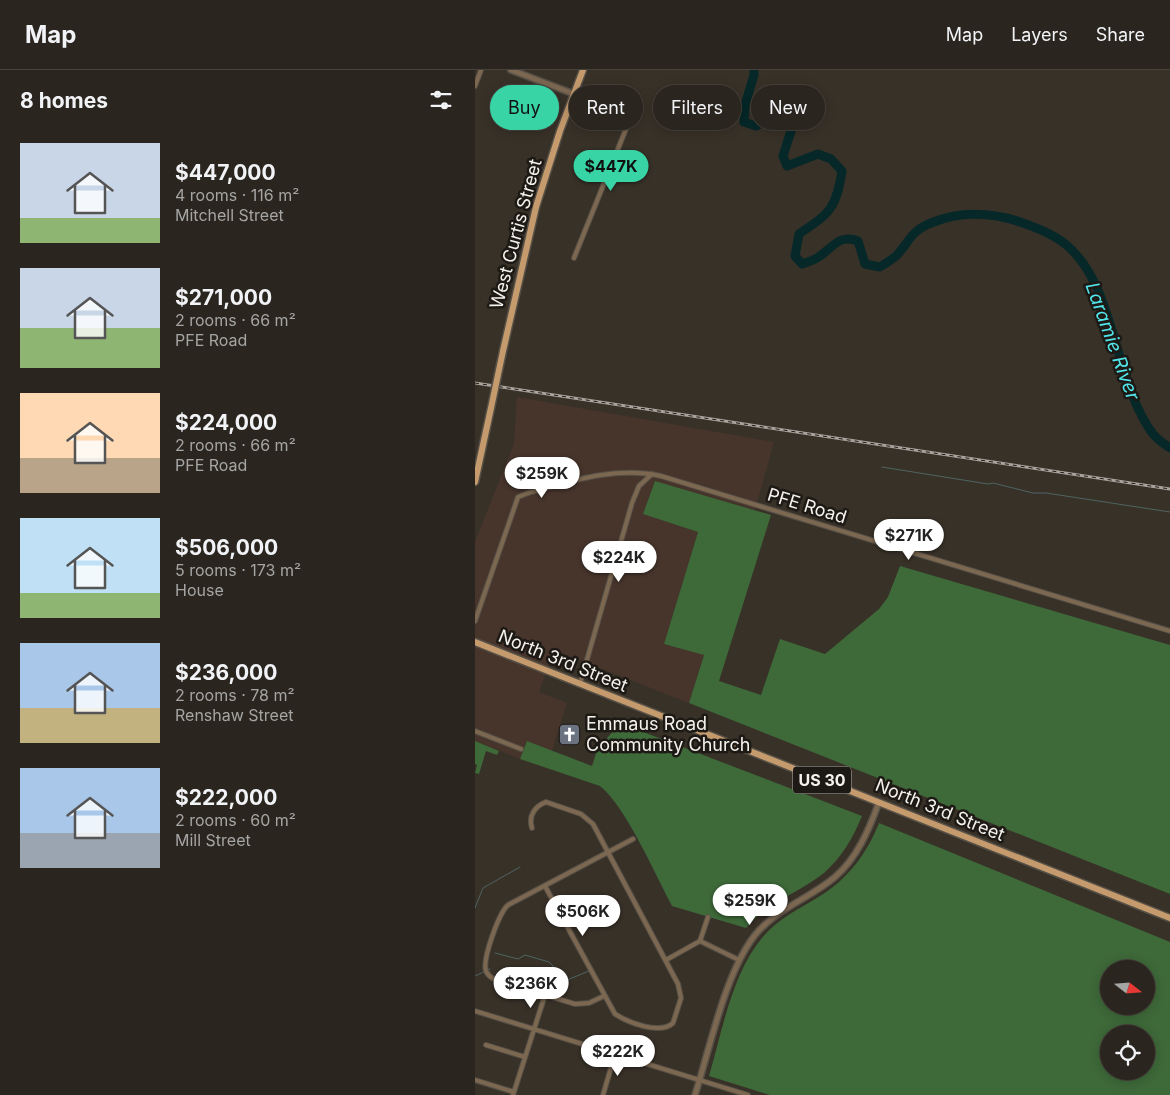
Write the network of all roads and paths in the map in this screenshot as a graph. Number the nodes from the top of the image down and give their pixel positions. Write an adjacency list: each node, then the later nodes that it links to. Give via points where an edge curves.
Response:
1 (481, 70): 5 (street)
2 (511, 70): 6 (street)
3 (583, 70): 4 (main road, West Curtis Street)
4 (577, 85)
5 (475, 86)
6 (569, 92)
7 (569, 107): 11 (main road, West Curtis Street, bridge, via 536,207)
8 (626, 130): 9 (street)
9 (574, 258)
10 (652, 474): 12 (street, PFE Road, via 616,472 518,498); 13 (street, PFE Road); 15 (street, via 639,486 633,503)
11 (475, 482)
12 (475, 621)
13 (1170, 631)
14 (475, 642): 15 (main road, North 3rd Street / US 30)
15 (580, 684): 18 (main road, North 3rd Street / US 30)
16 (475, 732): 17 (street)
17 (521, 749)
18 (879, 802): 24 (main road, North 3rd Street / US 30); 27 (street, via 865,835 846,866 821,887 778,913 755,935)
19 (532, 828): 21 (street, via 532,816 538,806 553,803 587,818)
20 (633, 839): 21 (street)
21 (608, 852): 22 (street); 26 (street)
22 (545, 886): 28 (street, via 508,905 501,913 486,969 493,979); 29 (street)
23 (708, 918): 25 (street)
24 (1170, 918)
25 (700, 941): 26 (street); 27 (street)
26 (666, 960): 29 (street, via 681,992 676,1018 669,1027 656,1028 621,1018)
27 (739, 960): 36 (street)
28 (545, 995): 29 (street, via 582,1004); 31 (street)
29 (604, 996)
30 (475, 1011): 31 (street)
31 (534, 1029): 33 (street); 34 (street)
32 (486, 1045): 34 (street)
33 (615, 1054): 36 (street); 38 (street)
34 (525, 1057): 37 (street)
35 (475, 1080): 37 (street)
36 (700, 1080): 39 (street); 40 (street)
37 (514, 1094)
38 (603, 1095)
39 (695, 1095)
40 (748, 1095)

